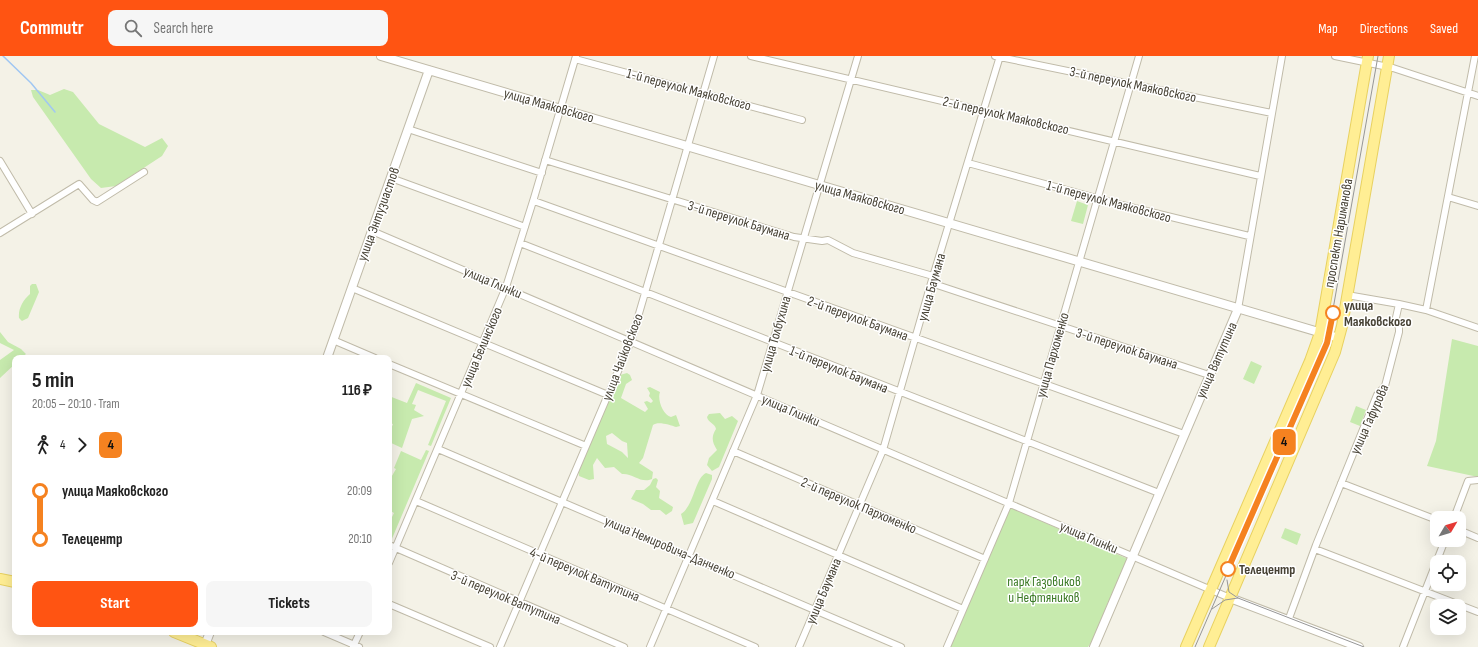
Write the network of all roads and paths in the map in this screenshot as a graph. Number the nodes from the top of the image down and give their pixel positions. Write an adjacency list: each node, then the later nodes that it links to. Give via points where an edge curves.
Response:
1 (381, 56): 14 (street, улица Маяковского)
2 (714, 56): 18 (street, улица Чайковского)
3 (751, 56): 15 (street, 2-й переулок Маяковского)
4 (858, 56): 15 (street, улица Толбухина)
5 (998, 56): 16 (street, 3-й переулок Маяковского); 21 (street, улица Баумана)
6 (1139, 56): 16 (street, улица Пархоменко)
7 (1282, 56): 22 (street, улица Ватутина)
8 (1335, 56): 12 (street)
9 (1389, 56): 13 (main road, проспект Нариманова)
10 (1476, 56): 17 (street)
11 (575, 57): 18 (street, 1-й переулок Маяковского); 20 (street, улица Белинского)
12 (1367, 59): 13 (street); 62 (main road, проспект Нариманова)
13 (1387, 67): 17 (street); 56 (main road, проспект Нариманова)
14 (429, 70): 20 (street, улица Маяковского); 24 (street, улица Энтузиастов)
15 (851, 79): 21 (street, 2-й переулок Маяковского); 34 (street, улица Толбухина)
16 (1131, 84): 22 (street, 3-й переулок Маяковского); 25 (street, улица Пархоменко)
17 (1467, 92): 19 (street); 35 (street)
18 (703, 94): 23 (street, 1-й переулок Маяковского); 26 (street, улица Чайковского)
19 (1478, 96)
20 (560, 108): 26 (street, улица Маяковского); 27 (street, улица Белинского)
21 (984, 111): 25 (street, 2-й переулок Маяковского); 29 (street, улица Баумана)
22 (1272, 113): 32 (street, улица Ватутина)
23 (802, 120)
24 (408, 129): 31 (street); 33 (street, улица Энтузиастов)
25 (1114, 141): 32 (street, 2-й переулок Маяковского); 36 (street, улица Пархоменко)
26 (688, 147): 34 (street, улица Маяковского); 38 (street, улица Чайковского)
27 (545, 160): 31 (street, улица Белинского); 38 (street, 3-й переулок Баумана)
28 (0, 161): 40 (street)
29 (968, 163): 36 (street, 1-й переулок Маяковского); 41 (street, улица Баумана)
30 (144, 172): 40 (street, via 97,202 79,184)
31 (542, 173): 37 (street, улица Белинского)
32 (1260, 176): 45 (street, улица Ватутина)
33 (391, 178): 42 (street); 43 (street, улица Энтузиастов)
34 (819, 185): 41 (street, улица Маяковского); 46 (street, улица Толбухина)
35 (1448, 197): 39 (street); 59 (street)
36 (1098, 198): 45 (street, 1-й переулок Маяковского); 49 (street, улица Пархоменко)
37 (534, 200): 42 (street, улица Белинского); 48 (street, 2-й переулок Баумана)
38 (673, 201): 46 (street, 3-й переулок Баумана); 48 (street, улица Чайковского)
39 (1478, 206)
40 (32, 214): 44 (street)
41 (950, 223): 49 (street, улица Маяковского); 50 (street, улица Баумана)
42 (525, 227): 47 (street, улица Белинского)
43 (372, 231): 52 (street, улица Глинки); 53 (street, улица Энтузиастов)
44 (0, 234)
45 (1249, 236): 58 (street, улица Ватутина)
46 (803, 239): 50 (street, 3-й переулок Баумана, via 828,240 854,253); 55 (street, улица Толбухина)
47 (520, 243): 52 (street, улица Белинского); 54 (street, 1-й переулок Баумана)
48 (660, 245): 54 (street, улица Чайковского); 55 (street, 2-й переулок Баумана)
49 (1080, 261): 58 (street, улица Маяковского); 60 (street, улица Пархоменко)
50 (933, 276): 51 (street, улица Баумана)
51 (931, 283): 60 (street, 3-й переулок Баумана); 64 (street, улица Баумана)
52 (506, 287): 66 (street, улица Глинки); 68 (street, улица Белинского)
53 (352, 288): 65 (street, улица Энтузиастов); 68 (street)
54 (646, 291): 66 (street, улица Чайковского); 67 (street, 1-й переулок Баумана)
55 (788, 292): 64 (street, 2-й переулок Баумана); 67 (street, улица Толбухина)
56 (1347, 295): 57 (street); 63 (main road, проспект Нариманова)
57 (1399, 304): 59 (street); 85 (street, улица Гафурова, via 1395,322 1399,332 1385,386 1377,395)
58 (1238, 309): 62 (street, улица Маяковского); 72 (street, улица Ватутина)
59 (1426, 310): 61 (street)
60 (1061, 326): 72 (street, 3-й переулок Баумана); 73 (street, улица Пархоменко)
61 (1478, 328)
62 (1320, 333): 63 (street, улица Маяковского); 106 (main road, проспект Нариманова)
63 (1339, 338): 108 (main road, проспект Нариманова, via 1324,379)
64 (916, 339): 73 (street, 2-й переулок Баумана); 74 (street, улица Баумана)
65 (333, 340): 69 (street, улица Энтузиастов); 70 (street)
66 (631, 341): 76 (street, улица Чайковского); 77 (street, улица Глинки)
67 (773, 342): 74 (street, 1-й переулок Баумана); 77 (street, улица Толбухина)
68 (483, 344): 75 (street, улица Белинского); 76 (street)
69 (328, 355)
70 (368, 355)
71 (392, 365): 75 (street)
72 (1209, 375): 78 (street, улица Ватутина)
73 (1044, 384): 78 (street, 2-й переулок Баумана); 79 (street, улица Пархоменко)
74 (900, 393): 79 (street, 1-й переулок Баумана); 82 (street, улица Баумана)
75 (461, 394): 80 (street); 81 (street, улица Белинского)
76 (608, 395): 80 (street, улица Чайковского)
77 (757, 395): 82 (street, улица Глинки); 83 (street, улица Толбухина)
78 (1184, 434): 86 (street, улица Ватутина)
79 (1027, 441): 86 (street, 1-й переулок Баумана); 90 (street, улица Пархоменко)
80 (586, 446): 89 (street, улица Чайковского)
81 (438, 449): 87 (street, улица Белинского); 89 (street, улица Немировича-Данченко)
82 (883, 450): 90 (street, улица Глинки); 91 (street, улица Баумана)
83 (734, 451): 88 (street, улица Толбухина); 91 (street, 2-й переулок Пархоменко)
84 (1478, 480): 92 (street, via 1468,481)
85 (1341, 483): 93 (street); 98 (street, улица Гафурова)
86 (1159, 494): 102 (street, улица Ватутина)
87 (416, 501): 96 (street, улица Белинского); 100 (street, 4-й переулок Ватутина)
88 (712, 501): 99 (street); 101 (street, улица Толбухина)
89 (562, 502): 100 (street, улица Чайковского); 101 (street, улица Немировича-Данченко)
90 (1009, 502): 102 (street, улица Глинки); 103 (street, улица Пархоменко)
91 (860, 505): 99 (street, улица Баумана); 103 (street, 2-й переулок Пархоменко)
92 (1457, 511)
93 (1430, 517)
94 (1466, 533): 95 (street)
95 (1478, 538)
96 (392, 547): 109 (street, 3-й переулок Ватутина)
97 (1442, 547): 107 (street)
98 (1315, 549): 107 (street); 115 (street, улица Гафурова)
99 (838, 554): 112 (street); 113 (street, улица Баумана)
100 (540, 555): 109 (street, улица Чайковского); 111 (street, 4-й переулок Ватутина)
101 (689, 556): 111 (street, улица Толбухина); 113 (street, улица Немировича-Данченко)
102 (1134, 557): 106 (street, улица Глинки); 130 (street, улица Ватутина)
103 (985, 558): 112 (street, улица Пархоменко)
104 (0, 579): 105 (main road)
105 (12, 581)
106 (1210, 589): 108 (street, улица Глинки); 131 (main road, проспект Нариманова)
107 (1425, 592): 114 (street); 134 (street)
108 (1230, 598): 115 (street); 132 (main road, проспект Нариманова)
109 (519, 602): 123 (street, улица Чайковского); 124 (street, 3-й переулок Ватутина)
110 (392, 605): 122 (street)
111 (666, 609): 125 (street, улица Толбухина); 126 (street, 4-й переулок Ватутина)
112 (964, 609): 129 (street, улица Пархоменко)
113 (815, 610): 127 (street, улица Баумана); 128 (street, улица Немировича-Данченко)
114 (1478, 612)
115 (1288, 621): 133 (street)
116 (181, 635): 120 (main road)
117 (210, 635): 120 (street)
118 (331, 635): 121 (street)
119 (359, 635): 121 (street)
120 (208, 646)
121 (355, 646)
122 (490, 647)
123 (500, 647)
124 (624, 647)
125 (650, 647)
126 (755, 647)
127 (799, 647)
128 (901, 647)
129 (947, 647)
130 (1094, 647)
131 (1186, 647)
132 (1209, 647)
133 (1359, 647)
134 (1403, 647)

